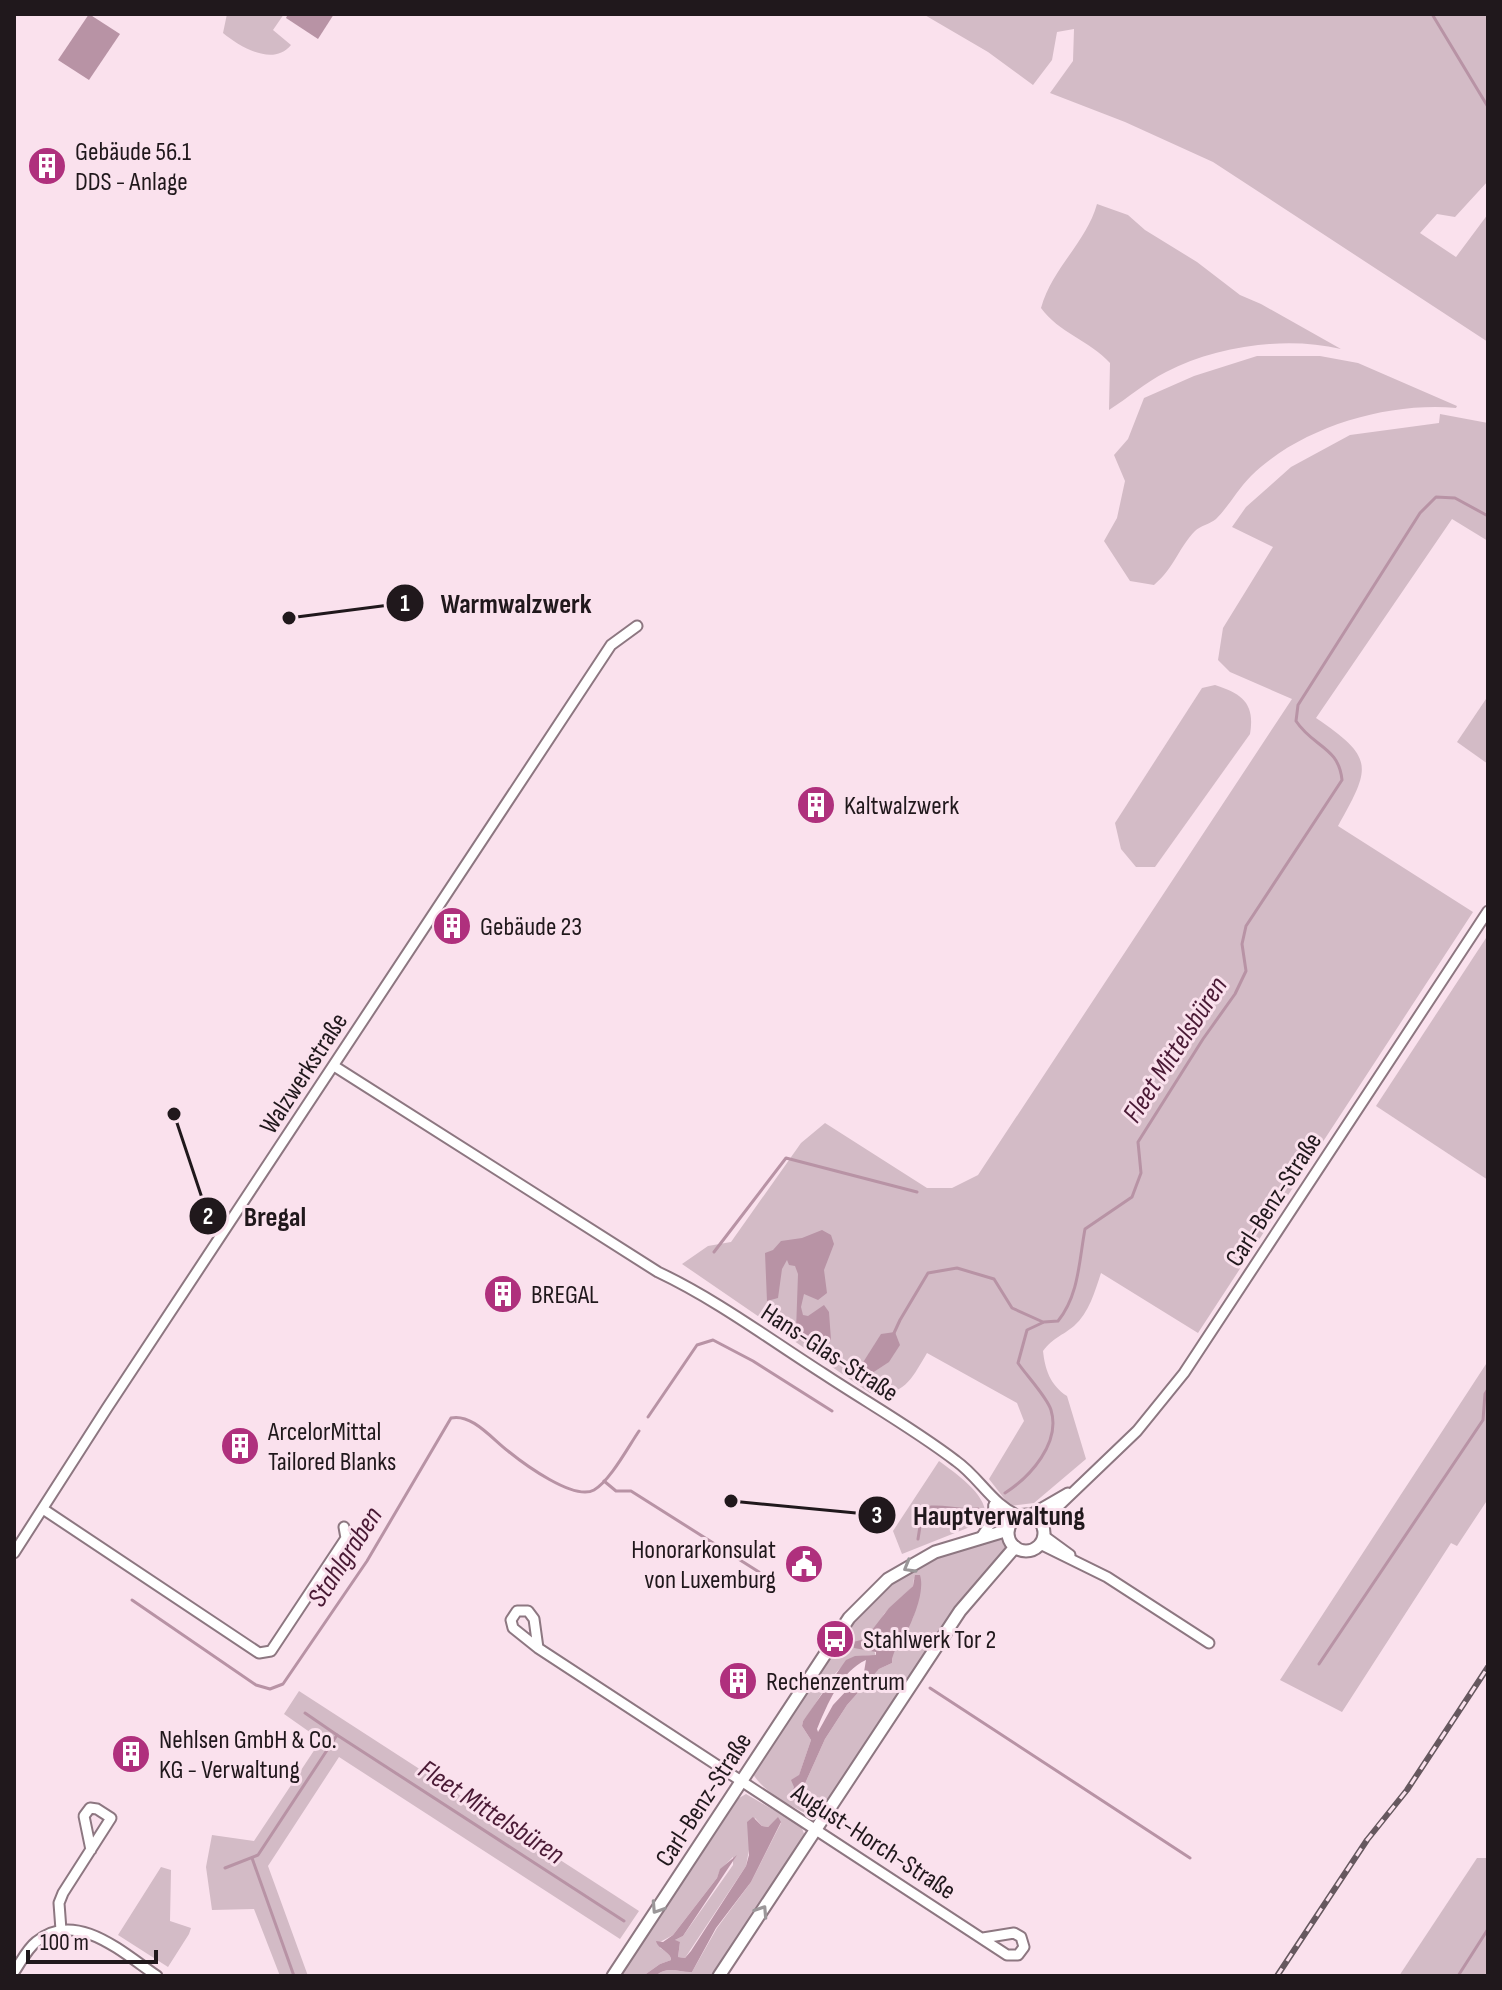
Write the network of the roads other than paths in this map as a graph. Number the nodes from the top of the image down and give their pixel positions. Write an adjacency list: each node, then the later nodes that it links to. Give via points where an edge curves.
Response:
1 (637, 626): 3 (street, Walzwerkstraße, via 611,645)
2 (1488, 911): 5 (street, Carl-Benz-Straße, via 1184,1373 1137,1431)
3 (334, 1066): 4 (street, Hans-Glas-Straße, via 658,1272 695,1290); 7 (street, Walzwerkstraße)
4 (974, 1476): 6 (street, Hans-Glas-Straße); 8 (street, Hans-Glas-Straße, via 1004,1508)
5 (1071, 1492): 8 (street, Carl-Benz-Straße); 11 (street, Carl-Benz-Straße)
6 (994, 1505): 10 (street, Hans-Glas-Straße); 12 (street)
7 (43, 1509): 9 (street, via 259,1653 271,1651 346,1538); 14 (street, Walzwerkstraße)
8 (1025, 1516): 10 (street, Carl-Benz-Straße); 11 (street)
9 (344, 1527)
10 (1008, 1529): 12 (street, Carl-Benz-Straße); 13 (street)
11 (1042, 1534): 13 (street, via 1028,1551); 15 (street, via 1058,1554)
12 (982, 1536): 17 (street, Carl-Benz-Straße, one-way to 17, via 935,1552 873,1592 849,1618)
13 (1015, 1547): 18 (street, via 960,1611)
14 (14, 1553)
15 (1209, 1643)
16 (538, 1648): 17 (street, August-Horch-Straße)
17 (741, 1780): 18 (street, August-Horch-Straße); 24 (street, Carl-Benz-Straße, one-way to 24)
18 (816, 1829): 21 (street, August-Horch-Straße); 25 (street, one-way to 18)
19 (91, 1850): 20 (street, via 59,1903)
20 (61, 1930): 22 (street, via 36,1942); 23 (street, via 91,1933)
21 (983, 1938)
22 (14, 1972)
23 (157, 1976)
24 (613, 1976)
25 (719, 1976)

